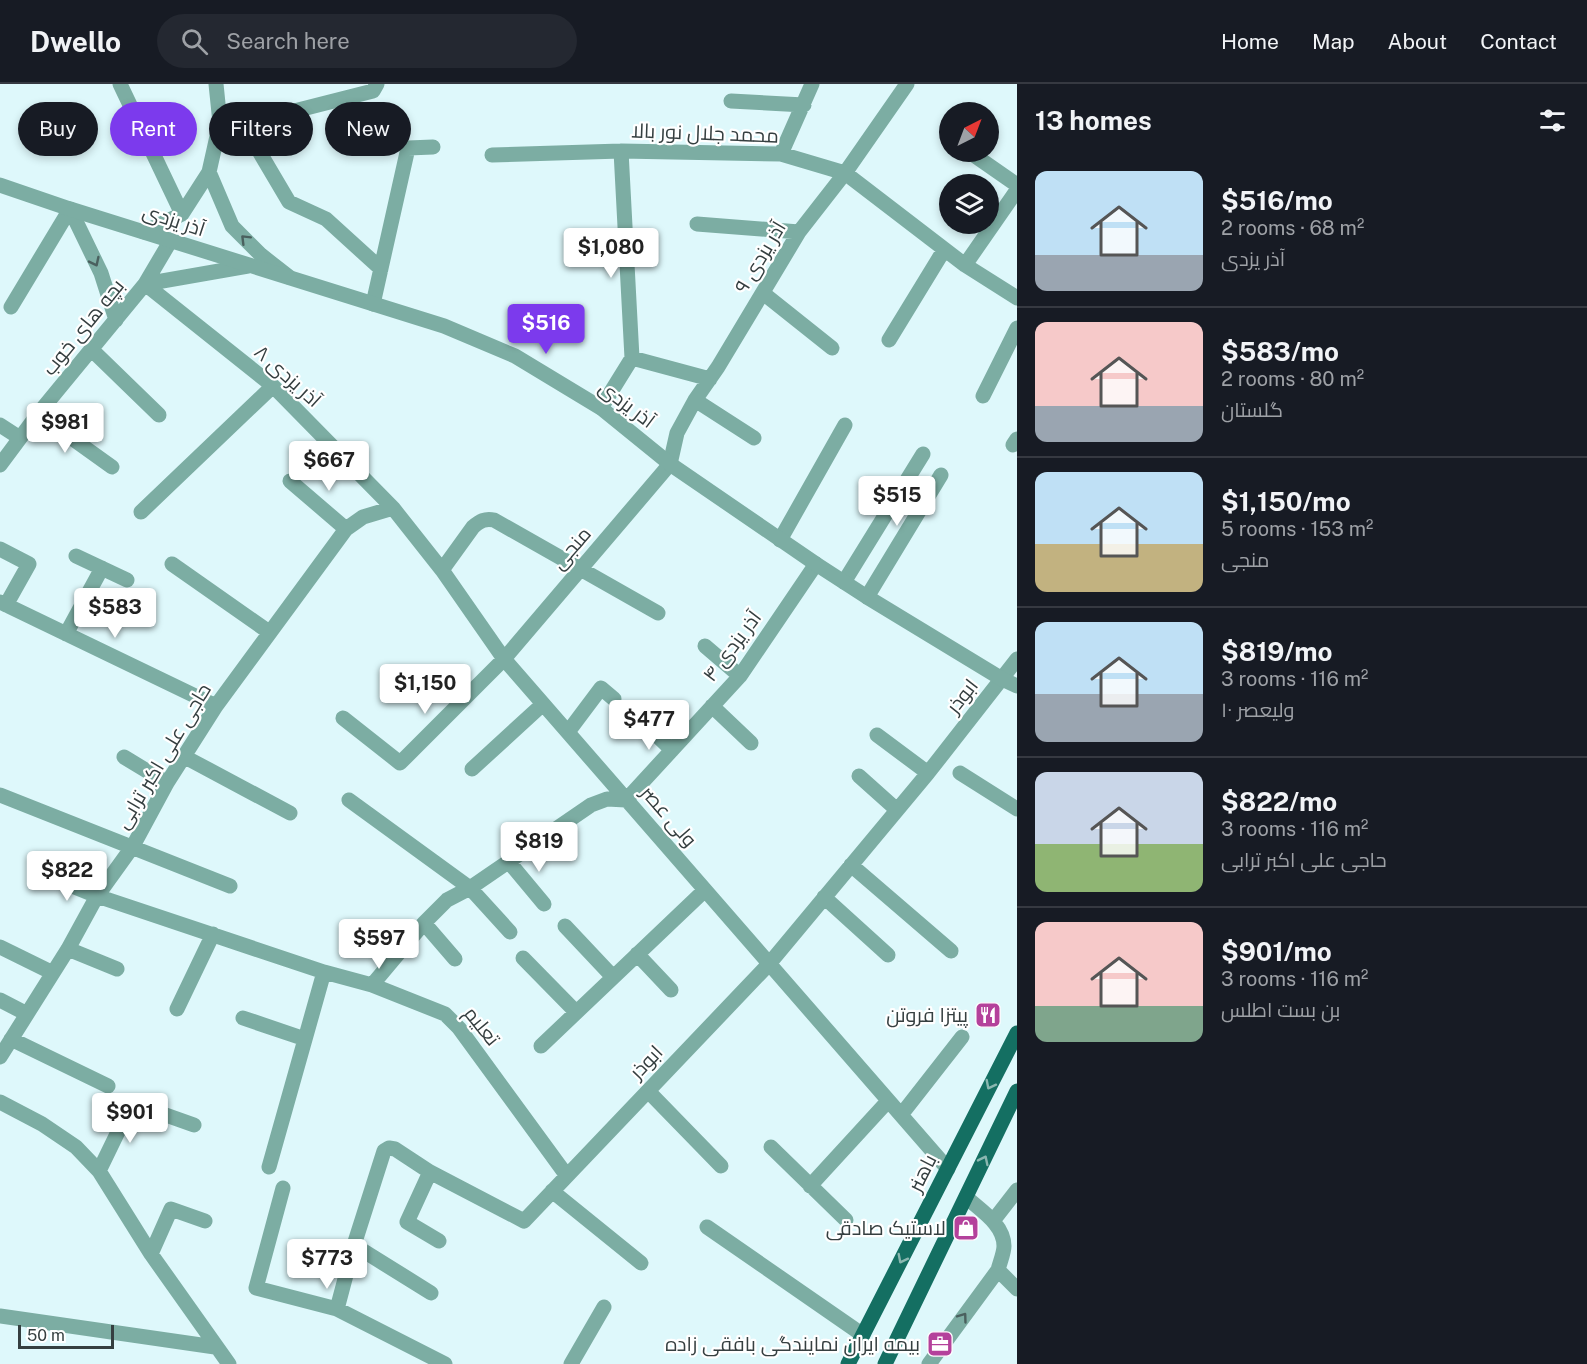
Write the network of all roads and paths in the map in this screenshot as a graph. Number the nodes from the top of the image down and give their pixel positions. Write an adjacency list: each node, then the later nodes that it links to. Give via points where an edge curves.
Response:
1 (120, 84): 7 (street)
2 (216, 84): 8 (street)
3 (377, 84): 6 (street, via 373,91)
4 (812, 84): 11 (street)
5 (908, 84): 22 (street, آذر یزدی ۹)
6 (349, 97): 9 (street); 12 (street)
7 (129, 102)
8 (218, 102)
9 (350, 102)
10 (731, 102): 11 (street)
11 (804, 105): 15 (street)
12 (313, 106)
13 (433, 147): 35 (street, via 408,148)
14 (621, 151): 15 (street, محمد جلال نور بالا); 16 (street, محمد جلال نور بالا); 47 (street)
15 (781, 154): 22 (street, محمد جلال نور بالا)
16 (492, 155)
17 (155, 156): 27 (street)
18 (213, 156): 21 (street)
19 (262, 156): 35 (street, via 289,202 326,219)
20 (984, 162): 24 (street)
21 (209, 172): 27 (street); 36 (street, one-way to 21, via 232,226)
22 (846, 174): 30 (street, آذر یزدی ۹); 32 (street, محمد جلال نور بالا)
23 (0, 185): 26 (street, آذر یزدی)
24 (1017, 185)
25 (1017, 190): 33 (street)
26 (70, 209): 29 (street, آذر یزدی); 41 (street); 42 (street, one-way to 42, via 101,273)
27 (182, 214): 29 (street)
28 (697, 224): 30 (street)
29 (144, 232): 31 (street, آذر یزدی)
30 (800, 232): 38 (street, آذر یزدی ۹)
31 (171, 240): 34 (street, آذر یزدی); 37 (street, بچه های خوب)
32 (944, 250): 33 (street, محمد جلال نور بالا); 44 (street)
33 (965, 265): 39 (street, محمد جلال نور بالا)
34 (248, 266): 36 (street, آذر یزدی); 37 (street)
35 (381, 269): 40 (street)
36 (289, 277): 40 (street, آذر یزدی)
37 (146, 284): 42 (street, بچه های خوب); 49 (street, ۸ آذر یزدی)
38 (763, 293): 45 (street); 48 (street, آذر یزدی ۹)
39 (1017, 298)
40 (373, 303): 52 (street, آذر یزدی, via 444,326 515,356)
41 (11, 307)
42 (116, 320): 46 (street, بچه های خوب)
43 (1017, 328): 50 (street)
44 (889, 340)
45 (832, 348)
46 (92, 351): 53 (street, بچه های خوب); 54 (street)
47 (632, 358): 48 (street); 52 (street)
48 (710, 379): 51 (street, آذر یزدی ۹)
49 (273, 386): 65 (street, ۸ آذر یزدی); 66 (street)
50 (983, 396)
51 (695, 400): 58 (street); 60 (street, آذر یزدی ۹, via 677,433)
52 (601, 408): 60 (street, آذر یزدی)
53 (38, 414): 57 (street, بچه های خوب); 62 (street)
54 (159, 415)
55 (0, 425): 57 (street)
56 (845, 425): 68 (street)
57 (20, 438): 61 (street, بچه های خوب)
58 (754, 438)
59 (923, 454): 77 (street)
60 (670, 464): 68 (street, آذر یزدی); 74 (street, منجی)
61 (0, 465)
62 (112, 467)
63 (941, 475): 78 (street)
64 (290, 481): 67 (street)
65 (393, 508): 67 (street, حاجی علی اکبر ترابی, via 363,517); 75 (street, ولی عصر)
66 (141, 512)
67 (346, 529): 81 (street, حاجی علی اکبر ترابی)
68 (780, 540): 72 (street, آذر یزدی)
69 (0, 549): 79 (street, via 29,564)
70 (76, 556): 73 (street)
71 (172, 564): 81 (street)
72 (816, 564): 77 (street, آذر یزدی); 86 (street, ۴ آذر یزدی)
73 (102, 568): 76 (street); 82 (street)
74 (581, 568): 75 (street, via 488,519 473,527); 80 (street); 84 (street, منجی)
75 (442, 570): 84 (street, ولی عصر)
76 (127, 580)
77 (844, 582): 78 (street, آذر یزدی)
78 (867, 597): 87 (street, آذر یزدی)
79 (3, 604): 82 (street)
80 (658, 613)
81 (269, 632): 91 (street, حاجی علی اکبر ترابی)
82 (66, 634): 91 (street)
83 (705, 646): 86 (street)
84 (504, 659): 90 (street, ولی عصر); 93 (street, منجی, via 400,763)
85 (1017, 659): 87 (street, ابوذر)
86 (740, 676): 92 (street, ۴ آذر یزدی)
87 (1002, 679): 88 (street, آذر یزدی); 102 (street, ابوذر)
88 (1017, 686)
89 (614, 699): 95 (street, via 601,688)
90 (543, 704): 95 (street, ولی عصر); 101 (street)
91 (216, 706): 99 (street, حاجی علی اکبر ترابی)
92 (712, 706): 97 (street); 98 (street, ۴ آذر یزدی)
93 (343, 718)
94 (649, 728): 98 (street)
95 (568, 732): 108 (street, ولی عصر)
96 (877, 735): 102 (street)
97 (751, 743)
98 (672, 750): 108 (street, ۴ آذر یزدی)
99 (183, 756): 105 (street, حاجی علی اکبر ترابی); 111 (street)
100 (124, 757): 105 (street)
101 (472, 769)
102 (928, 773): 110 (street, ابوذر)
103 (960, 773): 109 (street)
104 (859, 776): 110 (street)
105 (167, 783): 112 (street, حاجی علی اکبر ترابی)
106 (0, 795): 112 (street)
107 (349, 800): 117 (street)
108 (626, 800): 113 (street, via 607,799 591,805); 118 (street, ولی عصر)
109 (1017, 809)
110 (897, 810): 114 (street, ابوذر)
111 (290, 813)
112 (133, 846): 116 (street); 119 (street, حاجی علی اکبر ترابی)
113 (509, 862): 117 (street); 121 (street)
114 (851, 865): 120 (street, ابوذر); 128 (street)
115 (50, 877): 119 (street, تعلیم)
116 (230, 886)
117 (470, 888): 122 (street, via 447,900); 124 (street)
118 (705, 890): 129 (street); 133 (street, ولی عصر)
119 (97, 896): 125 (street, تعلیم); 127 (street, حاجی علی اکبر ترابی)
120 (824, 897): 130 (street); 133 (street, ابوذر)
121 (544, 904)
122 (424, 923): 132 (street); 138 (street)
123 (565, 926): 137 (street)
124 (510, 932)
125 (213, 934): 136 (street, تعلیم); 141 (street)
126 (0, 947): 135 (street)
127 (68, 949): 134 (street); 135 (street, حاجی علی اکبر ترابی)
128 (951, 951)
129 (637, 954): 137 (street); 139 (street)
130 (888, 955)
131 (523, 958): 142 (street)
132 (455, 959)
133 (770, 964): 152 (street, ابوذر); 154 (street, ولی عصر)
134 (117, 969)
135 (53, 972): 143 (street, حاجی علی اکبر ترابی)
136 (324, 972): 138 (street, تعلیم); 148 (street)
137 (613, 977): 142 (street)
138 (372, 985): 164 (street, تعلیم, via 445,1014 453,1021)
139 (671, 990)
140 (0, 1000): 143 (street)
141 (177, 1009)
142 (576, 1012): 149 (street)
143 (27, 1014): 147 (street, حاجی علی اکبر ترابی)
144 (243, 1018): 148 (street)
145 (1017, 1033): 161 (main road, باهنر, one-way to 161)
146 (962, 1036): 156 (street)
147 (11, 1039): 150 (street, حاجی علی اکبر ترابی); 151 (street)
148 (305, 1039): 160 (street)
149 (541, 1046)
150 (0, 1057)
151 (108, 1086)
152 (648, 1091): 159 (street); 164 (street, ابوذر)
153 (1017, 1091): 169 (main road, one-way to 153)
154 (888, 1101): 156 (street, ولی عصر); 165 (street)
155 (0, 1102): 162 (street, via 76,1147)
156 (901, 1115): 161 (street, ولی عصر)
157 (195, 1125): 162 (street, via 132,1103)
158 (771, 1147): 165 (street)
159 (721, 1166)
160 (269, 1167)
161 (948, 1169): 184 (main road, باهنر, one-way to 184)
162 (99, 1171): 176 (street)
163 (430, 1172): 168 (street, ابوذر, via 524,1221); 174 (street, via 407,1221); 175 (street, ابوذر, via 395,1149 384,1151)
164 (567, 1176): 168 (street, ابوذر)
165 (810, 1186): 170 (street)
166 (283, 1188): 182 (street, via 256,1288)
167 (1017, 1190): 172 (street)
168 (552, 1191): 177 (street)
169 (966, 1197): 172 (street); 190 (main road)
170 (846, 1220)
171 (205, 1221): 176 (street, via 171,1209)
172 (993, 1221): 178 (street, via 1005,1247)
173 (708, 1227): 184 (street)
174 (439, 1240)
175 (354, 1245): 180 (street); 182 (street, ابوذر)
176 (150, 1254): 185 (street)
177 (641, 1263)
178 (998, 1270): 179 (street); 191 (street, one-way to 178)
179 (1017, 1289)
180 (431, 1293)
181 (604, 1308): 188 (street)
182 (337, 1309): 186 (street)
183 (0, 1316): 185 (street)
184 (863, 1335): 189 (main road, باهنر)
185 (215, 1347): 187 (street)
186 (440, 1363)
187 (230, 1364)
188 (571, 1364)
189 (849, 1364)
190 (885, 1364)
191 (929, 1364)

